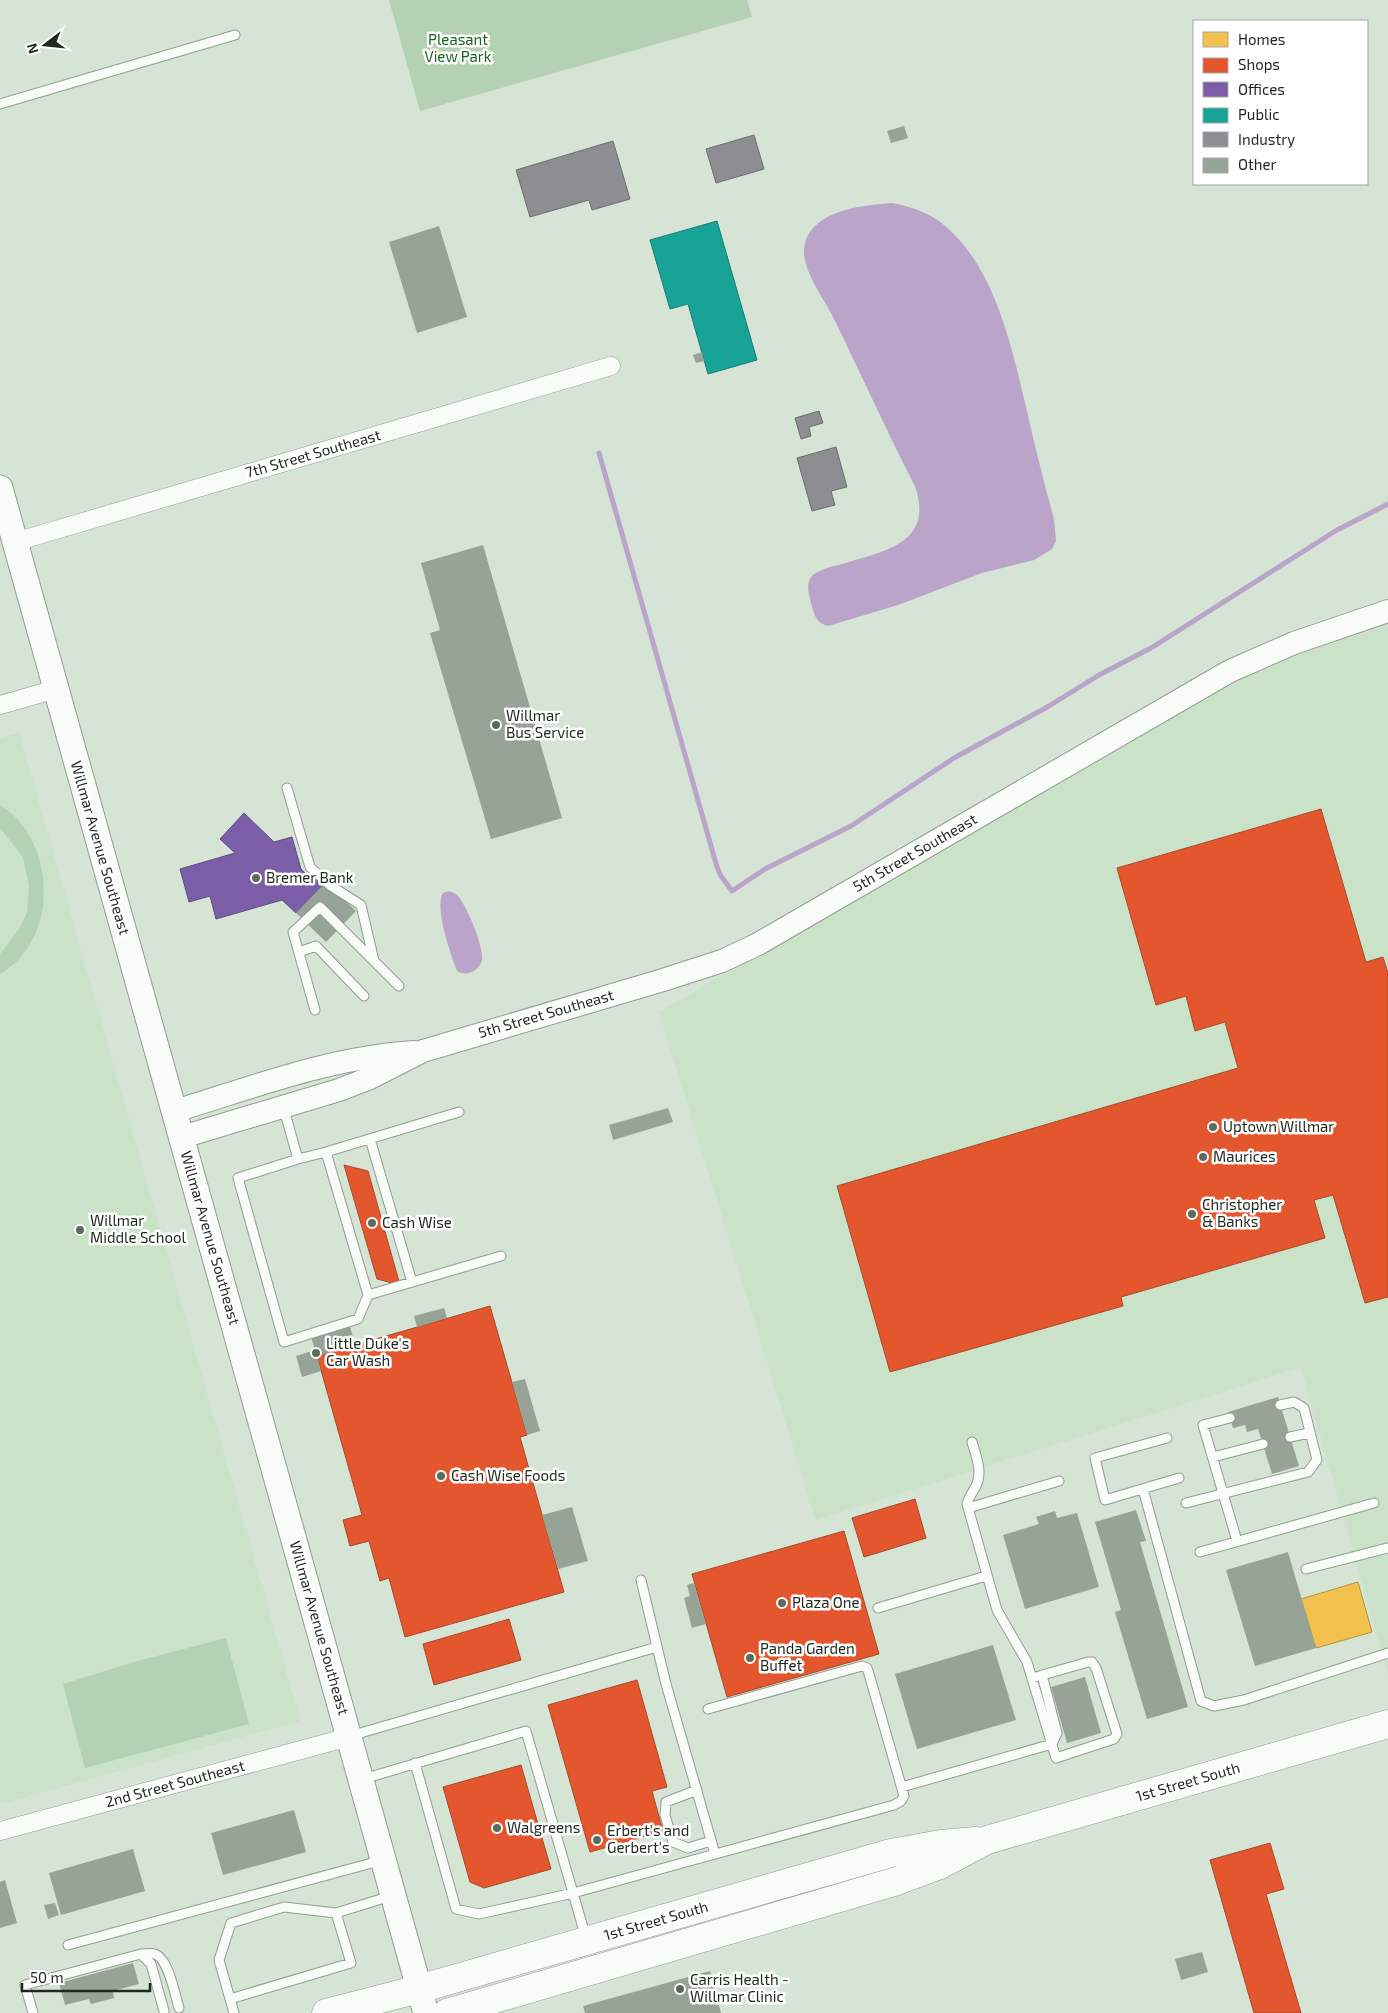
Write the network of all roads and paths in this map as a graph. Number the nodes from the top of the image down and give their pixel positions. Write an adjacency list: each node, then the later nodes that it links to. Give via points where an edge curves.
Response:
1 (235, 35): 2 (lane)
2 (0, 104)
3 (611, 366): 5 (street, 7th Street Southeast)
4 (0, 488): 5 (main road, Willmar Avenue Southeast)
5 (15, 542): 7 (main road, Willmar Avenue Southeast)
6 (1388, 611): 15 (street, 5th Street Southeast, via 1294,643 1230,671 732,957)
7 (56, 689): 8 (street); 17 (main road, Willmar Avenue Southeast)
8 (0, 705)
9 (287, 788): 11 (lane, via 310,868 331,886 361,904)
10 (299, 952): 11 (lane, via 293,932 320,907); 13 (lane, via 316,946); 14 (lane)
11 (374, 961): 12 (lane)
12 (399, 986)
13 (364, 996)
14 (315, 1010)
15 (423, 1051): 16 (street, 5th Street Southeast, via 370,1078); 17 (street, 5th Street Southeast, via 387,1053 339,1062)
16 (283, 1106): 19 (street, 5th Street Southeast); 22 (lane)
17 (175, 1111): 19 (main road, Willmar Avenue Southeast)
18 (459, 1112): 20 (lane)
19 (182, 1137): 54 (main road, Willmar Avenue Southeast)
20 (370, 1139): 21 (lane); 24 (lane)
21 (326, 1152): 22 (lane); 25 (lane)
22 (298, 1159): 25 (lane, via 238,1178 284,1342 358,1319)
23 (501, 1256): 24 (lane)
24 (412, 1282): 25 (lane)
25 (368, 1294)
26 (1280, 1405): 28 (lane, via 1294,1402 1304,1408)
27 (1230, 1418): 33 (lane, via 1203,1425)
28 (1310, 1432): 30 (lane); 37 (lane, via 1317,1460 1308,1472)
29 (1167, 1438): 36 (lane, via 1095,1458 1105,1500)
30 (1290, 1438)
31 (972, 1442): 40 (lane, via 979,1475 969,1496)
32 (1263, 1444): 33 (lane)
33 (1213, 1457): 37 (lane)
34 (1179, 1478): 36 (lane)
35 (1060, 1481): 40 (lane)
36 (1142, 1489): 49 (lane, via 1201,1701 1214,1706 1244,1700)
37 (1223, 1493): 38 (lane); 41 (lane)
38 (1186, 1503)
39 (1374, 1503): 41 (lane)
40 (968, 1508): 45 (lane)
41 (1237, 1541): 43 (lane)
42 (1387, 1548): 44 (lane)
43 (1200, 1552)
44 (1306, 1569)
45 (986, 1576): 47 (lane); 51 (lane, via 997,1610)
46 (641, 1580): 48 (lane)
47 (878, 1608)
48 (657, 1647): 54 (lane); 59 (lane)
49 (1388, 1653)
50 (1042, 1675): 51 (lane); 55 (lane, via 1057,1733); 55 (lane, via 1092,1662 1116,1734 1110,1742 1056,1758)
51 (1032, 1678): 55 (lane)
52 (708, 1709): 58 (lane, via 862,1666 867,1668)
53 (1388, 1724): 61 (main road, 1st Street South)
54 (349, 1737): 57 (main road, Willmar Avenue Southeast); 60 (street, 2nd Street Southeast)
55 (1052, 1744): 58 (lane)
56 (415, 1764): 57 (lane); 65 (lane, via 456,1909 479,1914); 65 (lane, via 526,1731)
57 (361, 1779): 64 (main road, Willmar Avenue Southeast)
58 (902, 1787): 63 (lane, via 902,1801 894,1804)
59 (697, 1790): 62 (lane); 62 (lane, via 666,1802 664,1814 673,1842 688,1848)
60 (0, 1831)
61 (988, 1840): 68 (main road, 1st Street South, via 890,1853); 78 (main road, 1st Street South, via 940,1865 897,1881)
62 (711, 1842): 63 (lane)
63 (714, 1854): 65 (lane)
64 (383, 1860): 66 (main road, Willmar Avenue Southeast); 69 (lane)
65 (573, 1894): 68 (lane)
66 (393, 1895): 67 (lane); 72 (main road, Willmar Avenue Southeast)
67 (336, 1913): 71 (lane, via 351,1964); 71 (lane, via 284,1908 231,1923 218,1960)
68 (586, 1941): 72 (main road, 1st Street South)
69 (68, 1945)
70 (141, 1954): 73 (lane, via 158,1955 166,1965); 74 (lane, via 151,1964); 75 (lane, via 25,1985)
71 (230, 1999): 76 (lane)
72 (422, 2001): 77 (main road, 1st Street South)
73 (179, 2008)
74 (164, 2012)
75 (32, 2013)
76 (234, 2013)
77 (326, 2013)
78 (448, 2013)

